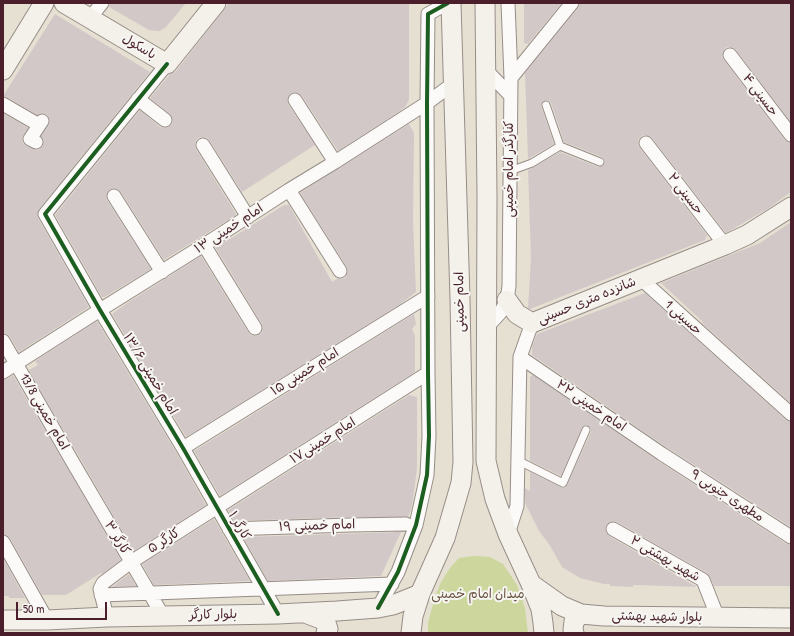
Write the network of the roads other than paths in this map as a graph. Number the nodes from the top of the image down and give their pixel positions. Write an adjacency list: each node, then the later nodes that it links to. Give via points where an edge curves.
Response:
1 (44, 3): 14 (main road)
2 (64, 3): 10 (main road, باسکول)
3 (102, 3): 10 (street)
4 (216, 3): 12 (main road, باسکول)
5 (448, 3): 20 (street, via 428,14)
6 (451, 3): 16 (main road, امام خمینی)
7 (485, 3): 13 (main road, امام خمینی)
8 (508, 3): 15 (street, کنارگذر امام خمینی)
9 (572, 3): 15 (street)
10 (90, 18): 12 (main road, باسکول)
11 (730, 55): 24 (street, حسینی ۴)
12 (167, 64): 18 (street)
13 (485, 68): 17 (street); 46 (main road, امام خمینی)
14 (3, 70)
15 (511, 78): 17 (street, کنارگذر امام خمینی)
16 (454, 83): 20 (street, امام خمینی ۱۳); 70 (main road, امام خمینی, via 463,462 460,484 445,538)
17 (510, 95): 31 (street, کنارگذر امام خمینی)
18 (138, 99): 23 (street); 43 (street, امام خمینی ۱۳/۶, via 45,214)
19 (295, 100): 29 (street)
20 (427, 103): 29 (street, امام خمینی ۱۳); 41 (street)
21 (3, 104): 25 (street, via 40,123 30,139)
22 (546, 105): 28 (lane)
23 (165, 120)
24 (791, 135)
25 (36, 142)
26 (646, 143): 37 (street, حسینی ۲)
27 (204, 145): 35 (street)
28 (560, 146): 30 (lane); 31 (lane, via 532,163)
29 (335, 162): 32 (street, امام خمینی ۱۳)
30 (600, 162)
31 (510, 171): 42 (street, کنارگذر امام خمینی)
32 (289, 190): 35 (street, امام خمینی ۱۳); 38 (street)
33 (114, 196): 39 (street)
34 (791, 207): 37 (main road, شانزده متری حسینی)
35 (248, 217): 36 (street, امام خمینی ۱۳)
36 (204, 245): 39 (street, امام خمینی ۱۳); 45 (street)
37 (725, 245): 40 (main road, شانزده متری حسینی)
38 (340, 271)
39 (162, 272): 43 (street, امام خمینی ۱۳)
40 (641, 279): 44 (main road, شانزده متری حسینی); 52 (street, حسینی 1)
41 (428, 296): 51 (street); 54 (street, امام خمینی ۱۵)
42 (507, 300): 44 (main road, via 518,314); 46 (street, کنارگذر امام خمینی)
43 (100, 310): 49 (street, امام خمینی ۱۳); 54 (street, امام خمینی ۱۳/۶)
44 (532, 323): 48 (street, شانزده متری حسینی)
45 (255, 328)
46 (486, 328): 62 (main road, امام خمینی, via 486,461 495,499)
47 (3, 341): 49 (street, امام خمینی 13/8)
48 (520, 357): 55 (street, امام خمینی ۲۲); 56 (street, شانزده متری حسینی)
49 (16, 364): 50 (street, امام خمینی ۱۳); 57 (street, امام خمینی 13/8)
50 (3, 372)
51 (428, 373): 58 (street, امام خمینی۱۷); 66 (street, via 427,475 416,525)
52 (791, 414)
53 (586, 430): 56 (lane, via 563,483)
54 (183, 448): 58 (street, کارگر ۱)
55 (662, 454): 63 (street, مطهری جنوبی ۹)
56 (518, 460): 62 (street, شانزده متری حسینی, via 517,506)
57 (72, 461): 65 (street, کارگر ۳)
58 (217, 508): 60 (street, کارگر ۱); 65 (street, کارگر ۵)
59 (406, 524): 60 (street, امام خمینی ۱۹)
60 (229, 529): 68 (street, کارگر ۱)
61 (613, 529): 78 (street, شهید بهشتی ۲, via 703,580)
62 (508, 534): 67 (main road, امام خمینی)
63 (791, 538)
64 (3, 542): 81 (street)
65 (131, 562): 69 (street, کارگر ۳); 71 (street, کارگر ۵, via 103,583)
66 (392, 584): 68 (street); 72 (street)
67 (531, 584): 75 (main road, بلوار شهید بهشتی, via 562,606); 84 (main road, via 541,609)
68 (263, 589): 69 (street); 74 (street, کارگر ۱)
69 (149, 593): 71 (street); 76 (street, کارگر ۳)
70 (420, 594): 72 (main road, بلوار کارگر); 83 (main road)
71 (101, 595): 77 (street)
72 (378, 608): 73 (main road, بلوار کارگر)
73 (304, 613): 74 (main road, بلوار کارگر); 82 (main road, via 326,623)
74 (278, 614): 76 (main road, بلوار کارگر)
75 (581, 614): 78 (main road, بلوار شهید بهشتی); 85 (main road, via 574,621)
76 (162, 616): 77 (main road, بلوار کارگر)
77 (107, 617): 81 (main road, بلوار کارگر)
78 (718, 618): 79 (main road, بلوار شهید بهشتی)
79 (791, 618)
80 (3, 620): 81 (main road, بلوار کارگر)
81 (47, 620)
82 (326, 633)
83 (411, 633)
84 (544, 633)
85 (574, 633)

